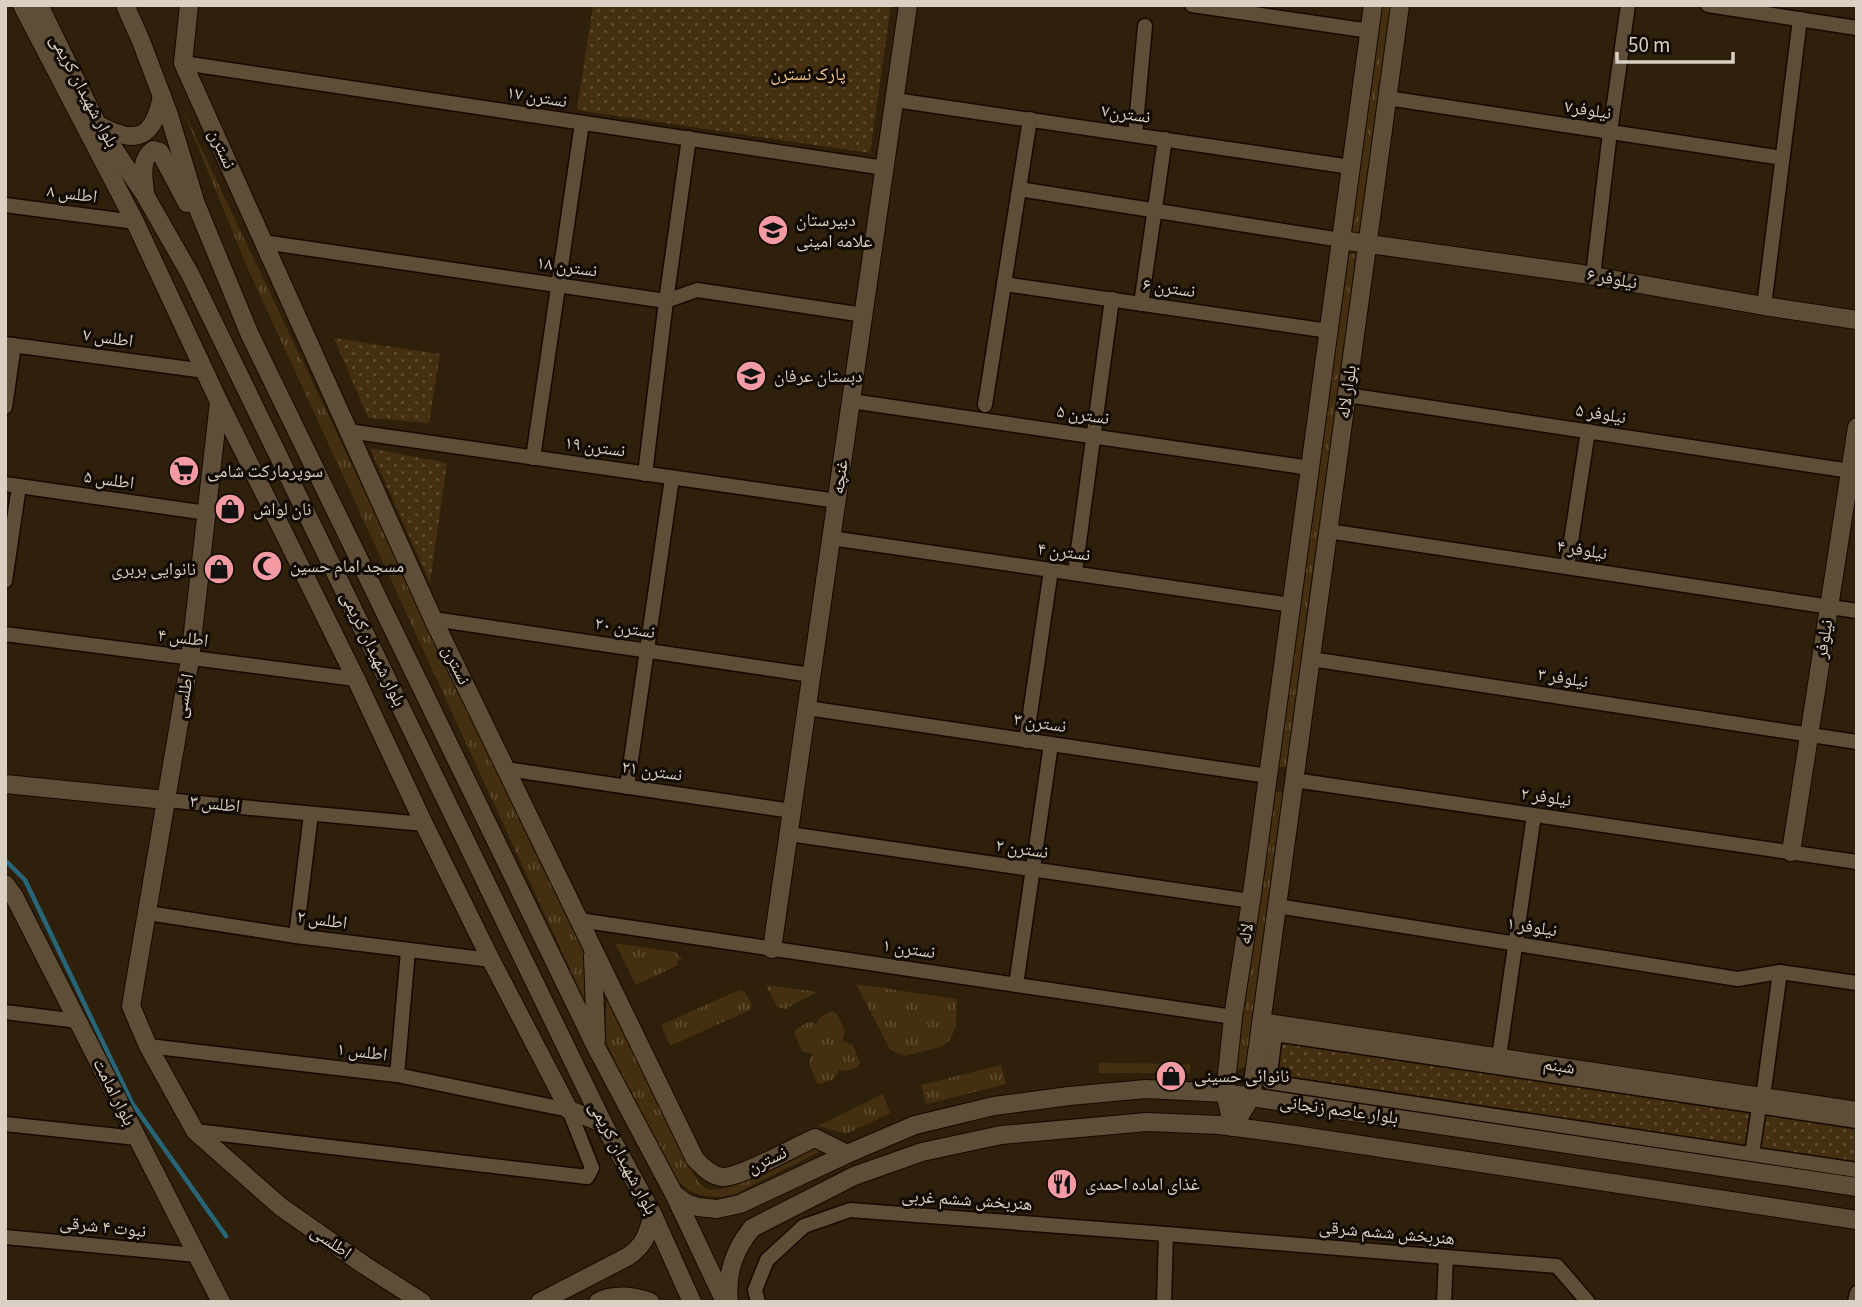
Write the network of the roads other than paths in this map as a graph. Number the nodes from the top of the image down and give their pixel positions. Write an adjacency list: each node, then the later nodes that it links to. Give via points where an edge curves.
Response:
1 (22, 5): 34 (main road)
2 (39, 5): 21 (main road, بلوار شهیدان کریمی)
3 (125, 5): 16 (main road, بلوار شهیدان کریمی)
4 (189, 5): 15 (main road, نسترن)
5 (908, 5): 18 (main road, غنچه)
6 (1192, 5): 14 (street)
7 (1373, 5): 14 (main road, بلوار لاله)
8 (1400, 5): 17 (main road, بلوار لاله)
9 (1628, 5): 22 (street)
10 (1708, 5): 11 (street)
11 (1800, 19): 13 (street); 26 (street)
12 (1145, 26): 23 (street)
13 (1857, 29)
14 (1370, 31): 28 (main road, بلوار لاله)
15 (183, 63): 20 (street, نسترن ۱۷); 36 (main road, نسترن)
16 (162, 95): 21 (main road, via 155,122 140,135 121,135); 31 (main road, بلوار شهیدان کریمی)
17 (1387, 98): 22 (street, نیلوفر۷); 37 (main road, بلوار لاله)
18 (895, 100): 19 (street, نسترن۷); 27 (main road, غنچه)
19 (1030, 119): 23 (street, نسترن۷); 29 (street)
20 (582, 123): 24 (street, نسترن ۱۷); 40 (street)
21 (97, 124): 30 (main road, بلوار شهیدان کریمی)
22 (1610, 132): 26 (street, نیلوفر۷); 38 (street)
23 (1135, 135): 25 (street, نسترن۷)
24 (689, 138): 27 (street, نسترن ۱۷); 42 (street)
25 (1165, 139): 28 (street, نسترن۷); 33 (street)
26 (1783, 159): 44 (street)
27 (885, 167): 45 (main road, غنچه)
28 (1351, 167): 35 (main road, بلوار لاله)
29 (1019, 189): 33 (street); 39 (street)
30 (145, 195): 31 (main road, via 144,162 153,150 160,152 187,203); 130 (main road, بلوار شهیدان کریمی, via 190,274)
31 (196, 204): 121 (main road, بلوار شهیدان کریمی, via 250,335)
32 (5, 205): 34 (street, اطلس ۸)
33 (1154, 211): 35 (street); 43 (street)
34 (135, 222): 49 (main road)
35 (1341, 240): 37 (main road, نیلوفر ۶); 47 (main road, بلوار لاله)
36 (263, 242): 40 (street, نسترن ۱۸); 56 (main road, نسترن)
37 (1368, 242): 38 (main road, نیلوفر ۶); 50 (main road, بلوار لاله)
38 (1593, 276): 44 (main road, نیلوفر ۶)
39 (1004, 284): 41 (street, نسترن ۶); 53 (street)
40 (558, 285): 42 (street, نسترن ۱۸); 59 (street)
41 (1112, 299): 43 (street, نسترن ۶); 58 (street)
42 (666, 301): 45 (street, نسترن ۱۸, via 697,290); 62 (street)
43 (1141, 304): 47 (street, نسترن ۶)
44 (1764, 306): 46 (main road, نیلوفر ۶)
45 (864, 315): 51 (main road, غنچه)
46 (1857, 320)
47 (1329, 331): 60 (main road, بلوار لاله)
48 (10, 344): 49 (street, اطلس ۷); 54 (street)
49 (205, 371): 52 (main road)
50 (1347, 395): 57 (street, نیلوفر ۵); 67 (main road, بلوار لاله)
51 (851, 401): 58 (street, نسترن ۵); 65 (main road, غنچه)
52 (219, 402): 66 (main road, اطلسی); 82 (main road)
53 (985, 405)
54 (5, 407)
55 (1857, 427): 61 (main road, نیلوفر)
56 (348, 431): 59 (street, نسترن ۱۹); 76 (main road, نسترن)
57 (1588, 431): 61 (street, نیلوفر ۵); 69 (street)
58 (1093, 436): 60 (street, نسترن ۵); 71 (street)
59 (533, 457): 62 (street, نسترن ۱۹)
60 (1310, 468): 73 (main road, بلوار لاله)
61 (1853, 471): 74 (main road, نیلوفر)
62 (645, 474): 63 (street, نسترن ۱۹)
63 (672, 478): 65 (street, نسترن ۱۹); 78 (street)
64 (12, 485): 66 (street, اطلس ۵); 72 (street)
65 (836, 501): 68 (main road, غنچه)
66 (207, 513): 79 (main road, اطلسی)
67 (1328, 531): 69 (street, نیلوفر ۴); 80 (main road, بلوار لاله)
68 (831, 538): 70 (street, نسترن ۴); 81 (main road, غنچه)
69 (1567, 567): 74 (street, نیلوفر ۴)
70 (1051, 570): 71 (street, نسترن ۴); 85 (street)
71 (1074, 572): 73 (street, نسترن ۴)
72 (5, 581)
73 (1291, 605): 89 (main road, بلوار لاله)
74 (1829, 607): 75 (street, نیلوفر ۴); 84 (main road, نیلوفر)
75 (1857, 611)
76 (433, 619): 78 (street, نسترن ۲۰); 88 (main road, نسترن)
77 (5, 634): 79 (street, اطلس ۴)
78 (647, 651): 81 (street, نسترن ۲۰); 92 (street)
79 (190, 659): 82 (street, اطلس ۴); 93 (main road, اطلسی)
80 (1311, 659): 84 (street, نیلوفر ۳); 90 (main road, بلوار لاله)
81 (811, 675): 83 (main road, غنچه)
82 (356, 679): 97 (main road)
83 (807, 708): 85 (street, نسترن ۳); 94 (main road, غنچه)
84 (1809, 734): 86 (street, نیلوفر ۳); 99 (main road, نیلوفر)
85 (1026, 741): 87 (street, نسترن ۳)
86 (1857, 741)
87 (1051, 744): 89 (street, نسترن ۳); 101 (street)
88 (506, 769): 92 (street, نسترن ۲۱); 106 (main road, نسترن)
89 (1268, 776): 90 (main road); 103 (main road, لاله)
90 (1294, 780): 96 (street, نیلوفر ۲); 104 (main road, لاله)
91 (5, 784): 93 (main road, اطلس ۳)
92 (627, 787): 94 (street, نسترن ۲۱)
93 (166, 800): 95 (street, اطلس ۳); 105 (main road, اطلسی)
94 (792, 811): 98 (main road, غنچه)
95 (311, 814): 97 (street, اطلس ۳); 107 (street)
96 (1534, 815): 99 (street, نیلوفر ۲); 108 (street)
97 (424, 824): 112 (main road)
98 (789, 834): 101 (street, نسترن ۲); 110 (main road, غنچه)
99 (1791, 852): 100 (street, نیلوفر ۲)
100 (1857, 862)
101 (1033, 870): 103 (street, نسترن ۲); 115 (street)
102 (5, 884): 118 (main road, بلوار امامت)
103 (1251, 901): 117 (main road, لاله)
104 (1277, 905): 108 (street, نیلوفر ۱); 119 (main road, لاله)
105 (148, 913): 107 (street, اطلس ۲); 120 (main road, اطلسی, via 131,1006)
106 (579, 920): 109 (main road, نسترن); 110 (street, نسترن ۱)
107 (296, 936): 111 (street, اطلس ۲)
108 (1515, 944): 113 (street, نیلوفر ۱, via 1738,979); 122 (street)
109 (593, 948): 121 (main road); 135 (main road, نسترن, via 695,1160 707,1171 723,1177 740,1173 815,1138)
110 (772, 948): 115 (street, نسترن ۱)
111 (408, 951): 112 (street, اطلس ۲); 123 (street)
112 (491, 960): 127 (main road)
113 (1780, 972): 114 (street, نیلوفر ۱); 126 (street)
114 (1857, 984)
115 (1016, 985): 117 (street, نسترن ۱)
116 (5, 1012): 118 (street)
117 (1233, 1017): 124 (main road, لاله)
118 (78, 1021): 134 (main road, بلوار امامت)
119 (1261, 1022): 122 (main road, شبنم); 125 (main road, لاله)
120 (148, 1046): 123 (street, اطلس ۱); 133 (main road, اطلسی)
121 (596, 1046): 139 (main road, بلوار شهیدان کریمی)
122 (1499, 1058): 126 (main road, شبنم)
123 (397, 1075): 127 (street, اطلس ۱)
124 (1225, 1093): 125 (main road, بلوار عاصم زنجانی); 132 (main road, لاله); 135 (main road, بلوار عاصم زنجانی, via 1146,1089 994,1106 915,1125)
125 (1251, 1097): 132 (main road); 138 (main road, بلوار عاصم زنجانی)
126 (1761, 1102): 128 (main road, شبنم); 129 (street); 136 (street); 136 (street, via 1275,1034 1269,1082)
127 (569, 1110): 130 (main road); 133 (street, via 592,1168 587,1177)
128 (1857, 1111)
129 (1857, 1121)
130 (603, 1123): 140 (main road, بلوار شهیدان کریمی)
131 (5, 1124): 134 (street)
132 (1233, 1127): 141 (main road, بلوار عاصم زنجانی); 153 (main road, بلوار عاصم زنجانی, via 1122,1124 1001,1135 922,1152 854,1176 752,1228 734,1255)
133 (195, 1131): 148 (main road, اطلسی, via 281,1207)
134 (137, 1138): 144 (main road, بلوار امامت)
135 (847, 1154): 139 (main road, بلوار عاصم زنجانی, via 729,1207 698,1207)
136 (1752, 1154): 137 (street)
137 (1857, 1170)
138 (1857, 1187)
139 (674, 1194): 153 (main road, بلوار شهیدان کریمی)
140 (653, 1215): 149 (main road, via 638,1250); 152 (main road, بلوار شهیدان کریمی)
141 (1857, 1220)
142 (1166, 1234): 145 (street, هنربخش ششم شرقی); 154 (street, هنربخش ششم غربی, via 850,1210 804,1226 768,1260 755,1290); 155 (street)
143 (5, 1237): 144 (street, نبوت ۴ شرقی)
144 (197, 1255): 147 (main road, بلوار امامت)
145 (1446, 1257): 156 (street); 157 (street, هنربخش ششم شرقی, via 1557,1266)
146 (1857, 1293): 158 (street)
147 (221, 1302)
148 (422, 1302)
149 (540, 1302)
150 (598, 1302): 151 (main road, via 628,1297)
151 (649, 1302)
152 (692, 1302)
153 (727, 1302)
154 (758, 1302)
155 (1164, 1302)
156 (1444, 1302)
157 (1588, 1302)
158 (1855, 1302)

